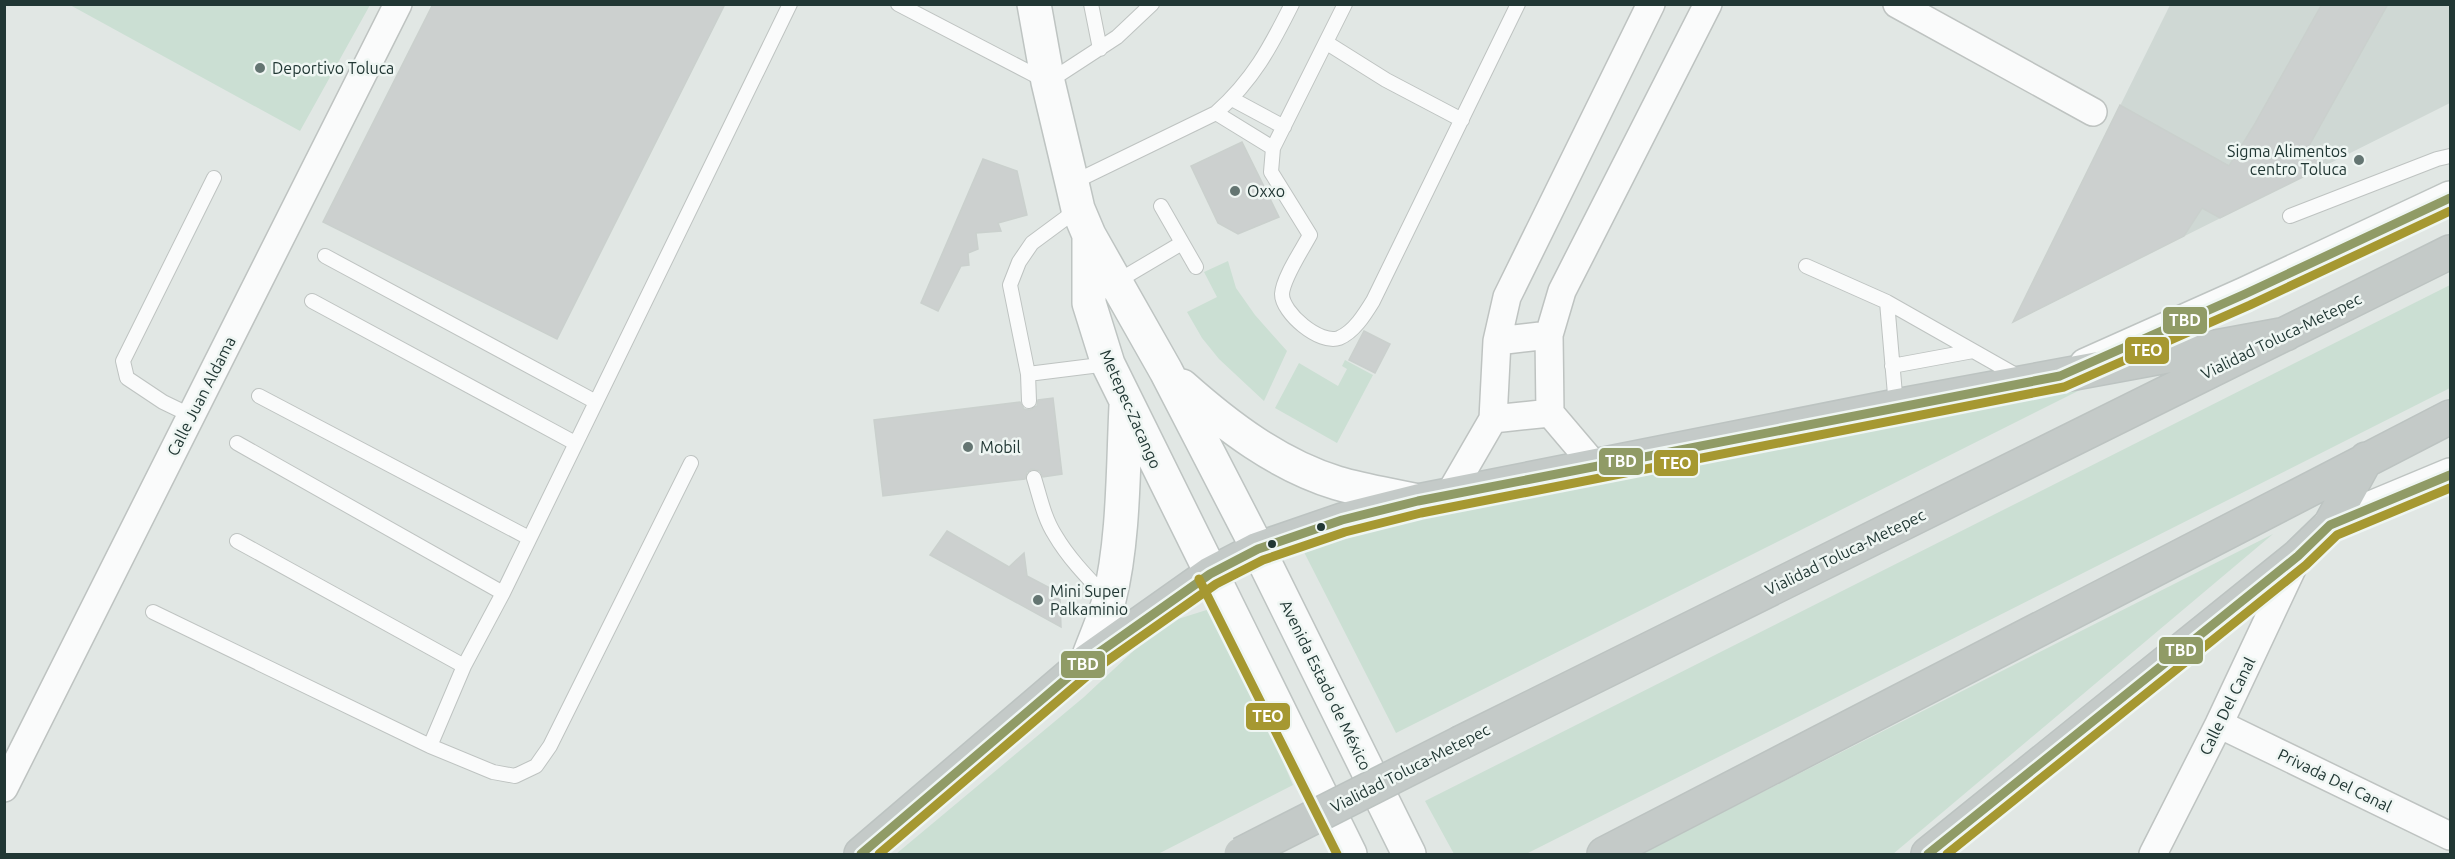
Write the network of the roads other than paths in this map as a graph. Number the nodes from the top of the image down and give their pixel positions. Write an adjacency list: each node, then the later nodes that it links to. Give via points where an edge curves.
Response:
1 (398, 4): 52 (street, Calle Juan Aldama)
2 (790, 4): 48 (lane)
3 (898, 4): 15 (lane)
4 (1034, 4): 15 (main road, Metepec-Zacango)
5 (1091, 4): 14 (lane)
6 (1152, 4): 14 (lane)
7 (1292, 4): 16 (lane, via 1264,60)
8 (1345, 4): 13 (lane)
9 (1518, 4): 19 (lane)
10 (1651, 4): 38 (street, via 1513,282)
11 (1708, 4): 37 (street, via 1562,291)
12 (1897, 4): 17 (street)
13 (1327, 43): 19 (lane); 20 (lane)
14 (1100, 49): 15 (lane)
15 (1048, 82): 26 (main road, Metepec-Zacango)
16 (1232, 99): 18 (lane); 20 (lane)
17 (2093, 112)
18 (1216, 113): 21 (lane); 26 (lane)
19 (1462, 120): 21 (lane, via 1374,301 1357,324 1334,339 1323,338 1294,318 1283,303 1285,282 1310,236 1271,172)
20 (1284, 127): 21 (lane)
21 (1273, 148)
22 (2451, 156): 27 (lane)
23 (214, 178): 52 (lane, via 123,361 127,378 162,402)
24 (2451, 198): 44 (main road)
25 (1161, 206): 28 (lane)
26 (1080, 209): 33 (main road, Metepec-Zacango); 40 (main road, Metepec-Zacango, via 1089,303); 43 (lane, via 1032,243 1010,285)
27 (2290, 216)
28 (1182, 243): 32 (lane); 33 (lane)
29 (2451, 252): 36 (highway, Vialidad Toluca-Metepec)
30 (325, 256): 48 (lane)
31 (1806, 266): 35 (lane)
32 (1196, 267)
33 (1116, 282): 42 (main road, Metepec-Zacango)
34 (312, 301): 56 (lane)
35 (1887, 302): 39 (lane); 41 (lane)
36 (2286, 334): 44 (highway); 79 (highway, Vialidad Toluca-Metepec, bridge)
37 (1549, 335): 38 (street); 51 (street)
38 (1497, 341): 53 (street)
39 (1973, 351): 41 (lane); 45 (lane)
40 (1108, 364): 43 (lane); 49 (main road, Metepec-Zacango)
41 (1892, 366): 50 (lane)
42 (1166, 371): 62 (main road, via 1218,418 1305,471 1356,488); 66 (main road, Metepec-Zacango)
43 (1028, 374): 47 (lane)
44 (2060, 376): 45 (highway)
45 (2028, 382): 50 (highway)
46 (259, 396): 64 (lane)
47 (1029, 401)
48 (596, 402): 56 (lane)
49 (1126, 405): 68 (main road, Metepec-Zacango); 70 (main road, via 1117,550)
50 (1896, 406): 59 (highway)
51 (1550, 413): 53 (street); 59 (street)
52 (192, 416): 76 (street, Calle Juan Aldama)
53 (1493, 419): 62 (street)
54 (2447, 422): 57 (highway)
55 (237, 443): 69 (lane)
56 (575, 443): 64 (lane)
57 (2366, 459): 63 (highway); 82 (highway)
58 (691, 463): 75 (lane, via 550,746 536,765 515,776 493,772)
59 (1595, 466): 62 (highway)
60 (2451, 475): 63 (main road)
61 (1034, 478): 70 (lane, via 1054,535)
62 (1434, 498): 66 (highway, via 1342,520)
63 (2330, 525): 67 (highway)
64 (529, 538): 69 (lane)
65 (237, 541): 73 (lane)
66 (1258, 549): 68 (highway); 81 (main road, Avenida Estado de México)
67 (2298, 555): 74 (street, Calle Del Canal); 83 (highway)
68 (1210, 574): 72 (highway); 80 (main road)
69 (503, 593): 73 (lane)
70 (1109, 600): 72 (main road)
71 (153, 612): 75 (lane)
72 (1087, 661): 78 (highway)
73 (464, 666): 75 (lane)
74 (2219, 724): 77 (street, Privada Del Canal); 84 (street, Calle Del Canal)
75 (429, 746)
76 (4, 788)
77 (2451, 836)
78 (861, 855)
79 (1241, 855)
80 (1350, 855)
81 (1409, 855)
82 (1604, 855)
83 (1928, 855)
84 (2153, 855)

